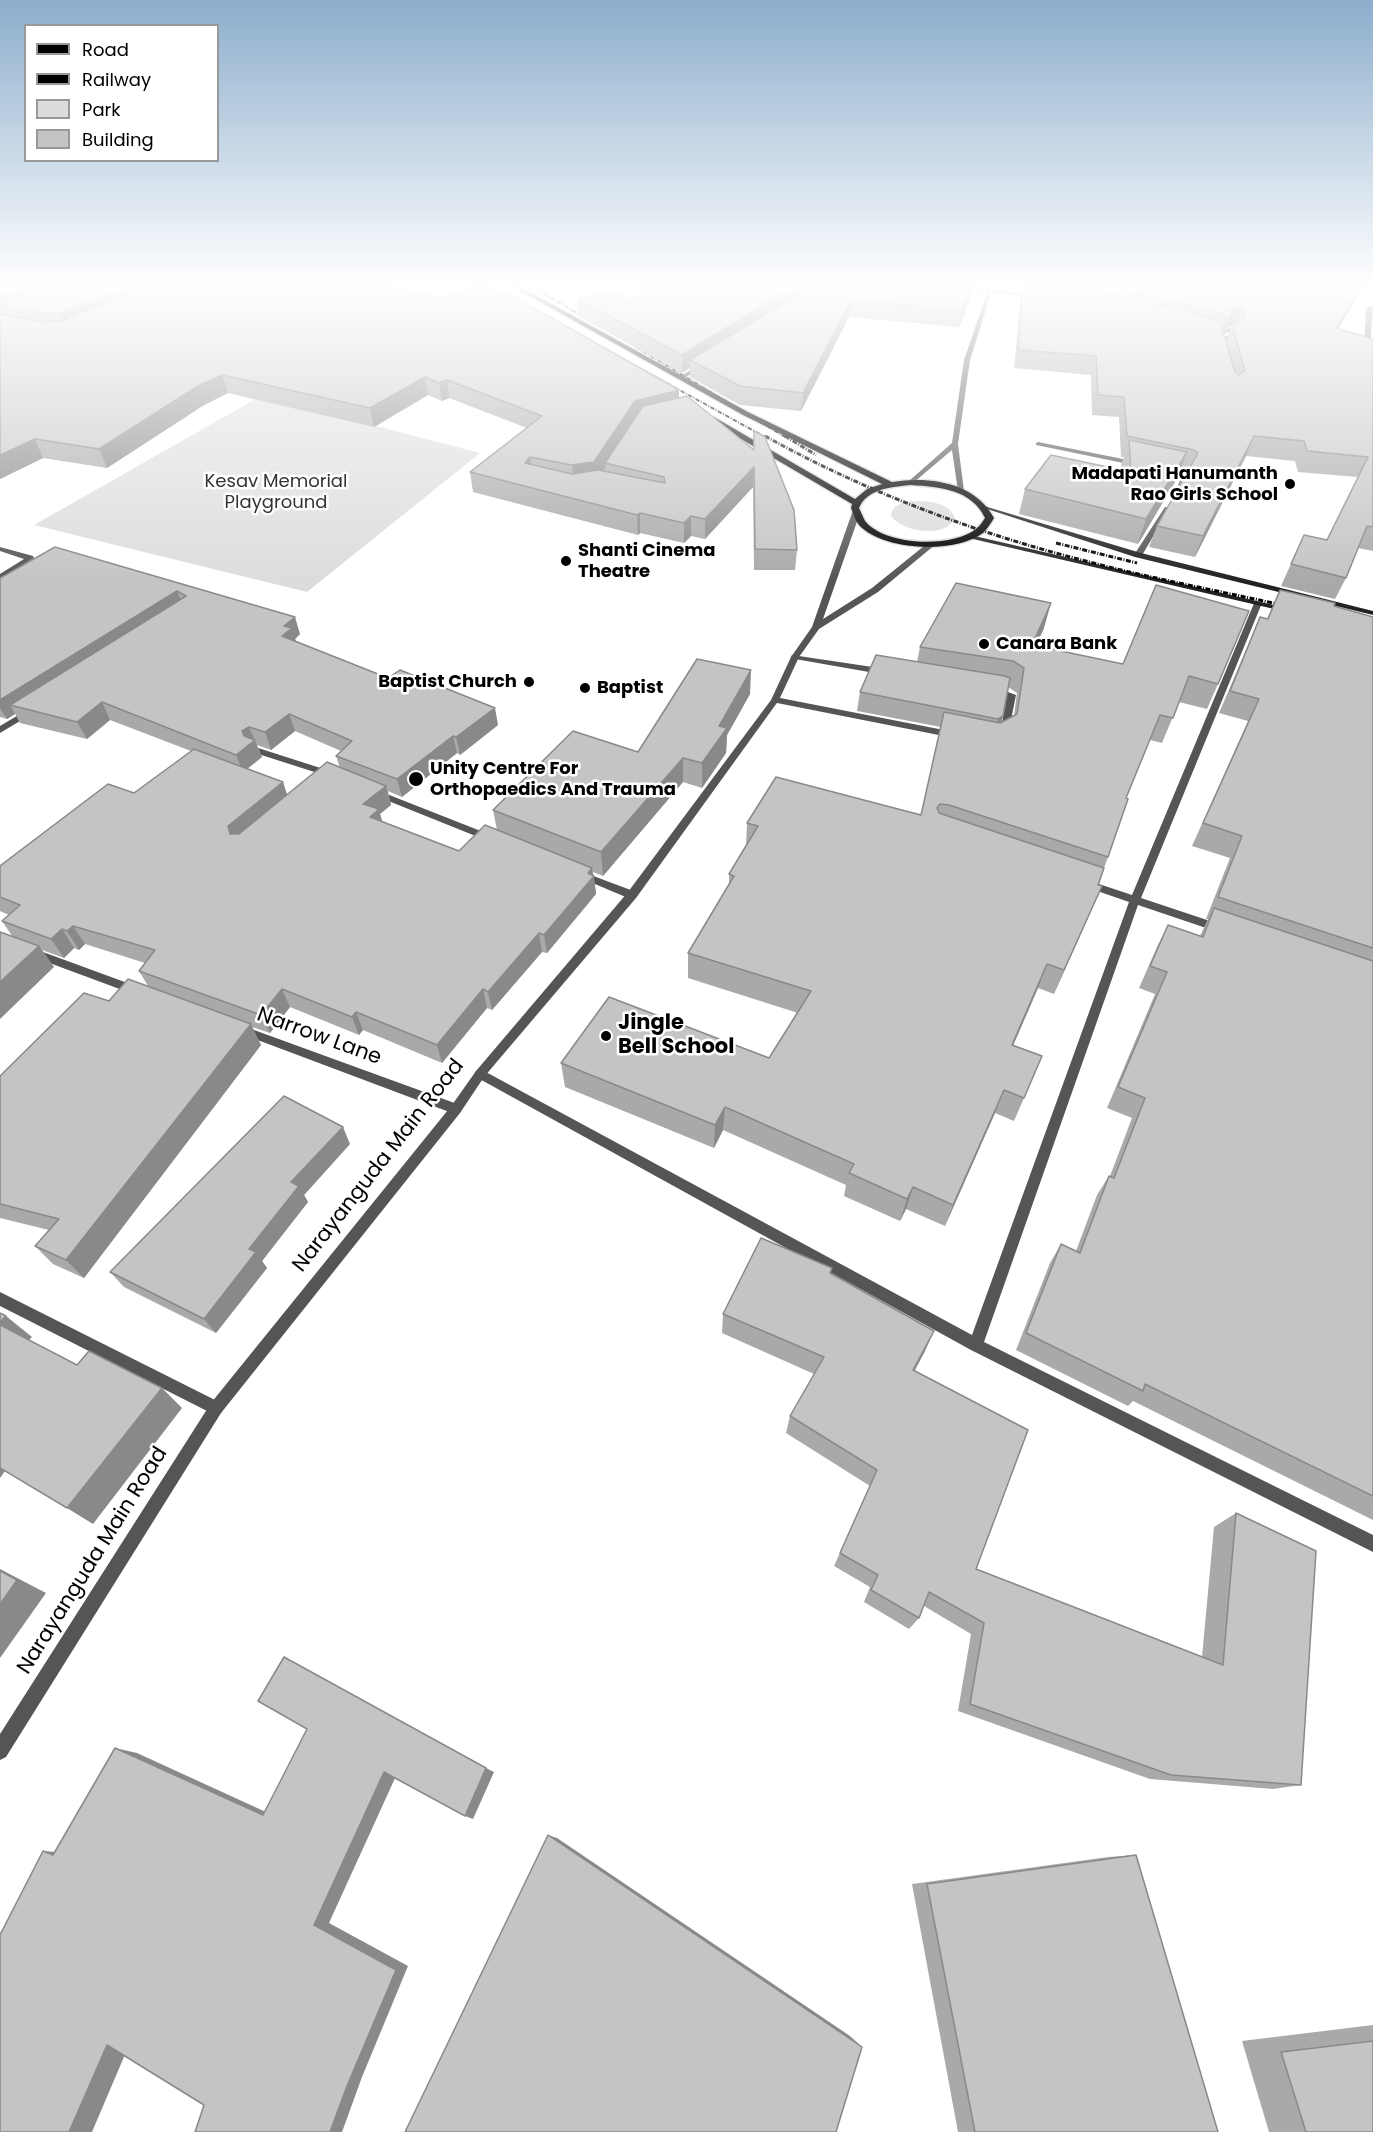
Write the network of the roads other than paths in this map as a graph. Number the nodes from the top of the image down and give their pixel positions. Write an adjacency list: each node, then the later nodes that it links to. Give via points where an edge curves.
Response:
1 (691, 383): 7 (main road, via 830,458)
2 (964, 383): 4 (street)
3 (703, 414): 12 (main road)
4 (955, 444): 6 (street); 8 (street)
5 (1038, 444): 9 (street, via 1186,474)
6 (911, 482): 7 (main road); 8 (main road)
7 (890, 484): 12 (main road, via 863,495)
8 (961, 491): 11 (main road)
9 (1175, 495)
10 (1169, 506): 16 (street)
11 (986, 507): 13 (main road, via 990,518 986,528); 16 (main road)
12 (856, 508): 14 (main road, via 862,522 873,531 890,538); 21 (street, Narayanguda Main Road)
13 (973, 537): 14 (main road); 18 (main road)
14 (932, 544): 21 (street, Narayanguda Main Road, via 875,590)
15 (0, 549): 17 (street, via 30,558)
16 (1138, 555): 20 (main road)
17 (0, 577)
18 (1258, 603): 19 (main road); 39 (street)
19 (1293, 612)
20 (1373, 613)
21 (816, 627): 22 (street, Narayanguda Main Road)
22 (795, 657): 23 (street); 25 (street, Narayanguda Main Road)
23 (901, 674)
24 (980, 687): 29 (street, via 1012,695 1004,737)
25 (775, 700): 28 (street); 38 (street, Narayanguda Main Road)
26 (38, 706): 27 (street)
27 (0, 730)
28 (960, 737)
29 (994, 743)
30 (255, 750): 31 (street)
31 (330, 774): 32 (street); 33 (street)
32 (341, 778)
33 (321, 781)
34 (362, 787): 35 (street)
35 (503, 843)
36 (567, 869): 38 (street)
37 (1080, 882): 39 (street)
38 (632, 895): 44 (street, Narayanguda Main Road)
39 (1135, 900): 40 (street); 47 (street)
40 (1237, 935)
41 (22, 949): 42 (street)
42 (145, 994)
43 (234, 1027): 45 (street, Narrow Lane)
44 (480, 1074): 45 (street, Narayanguda Main Road); 47 (street)
45 (456, 1109): 48 (street, Narayanguda Main Road)
46 (0, 1299): 48 (street)
47 (976, 1345): 49 (street)
48 (216, 1408): 50 (street, Narayanguda Main Road)
49 (1373, 1544)
50 (0, 1750)

